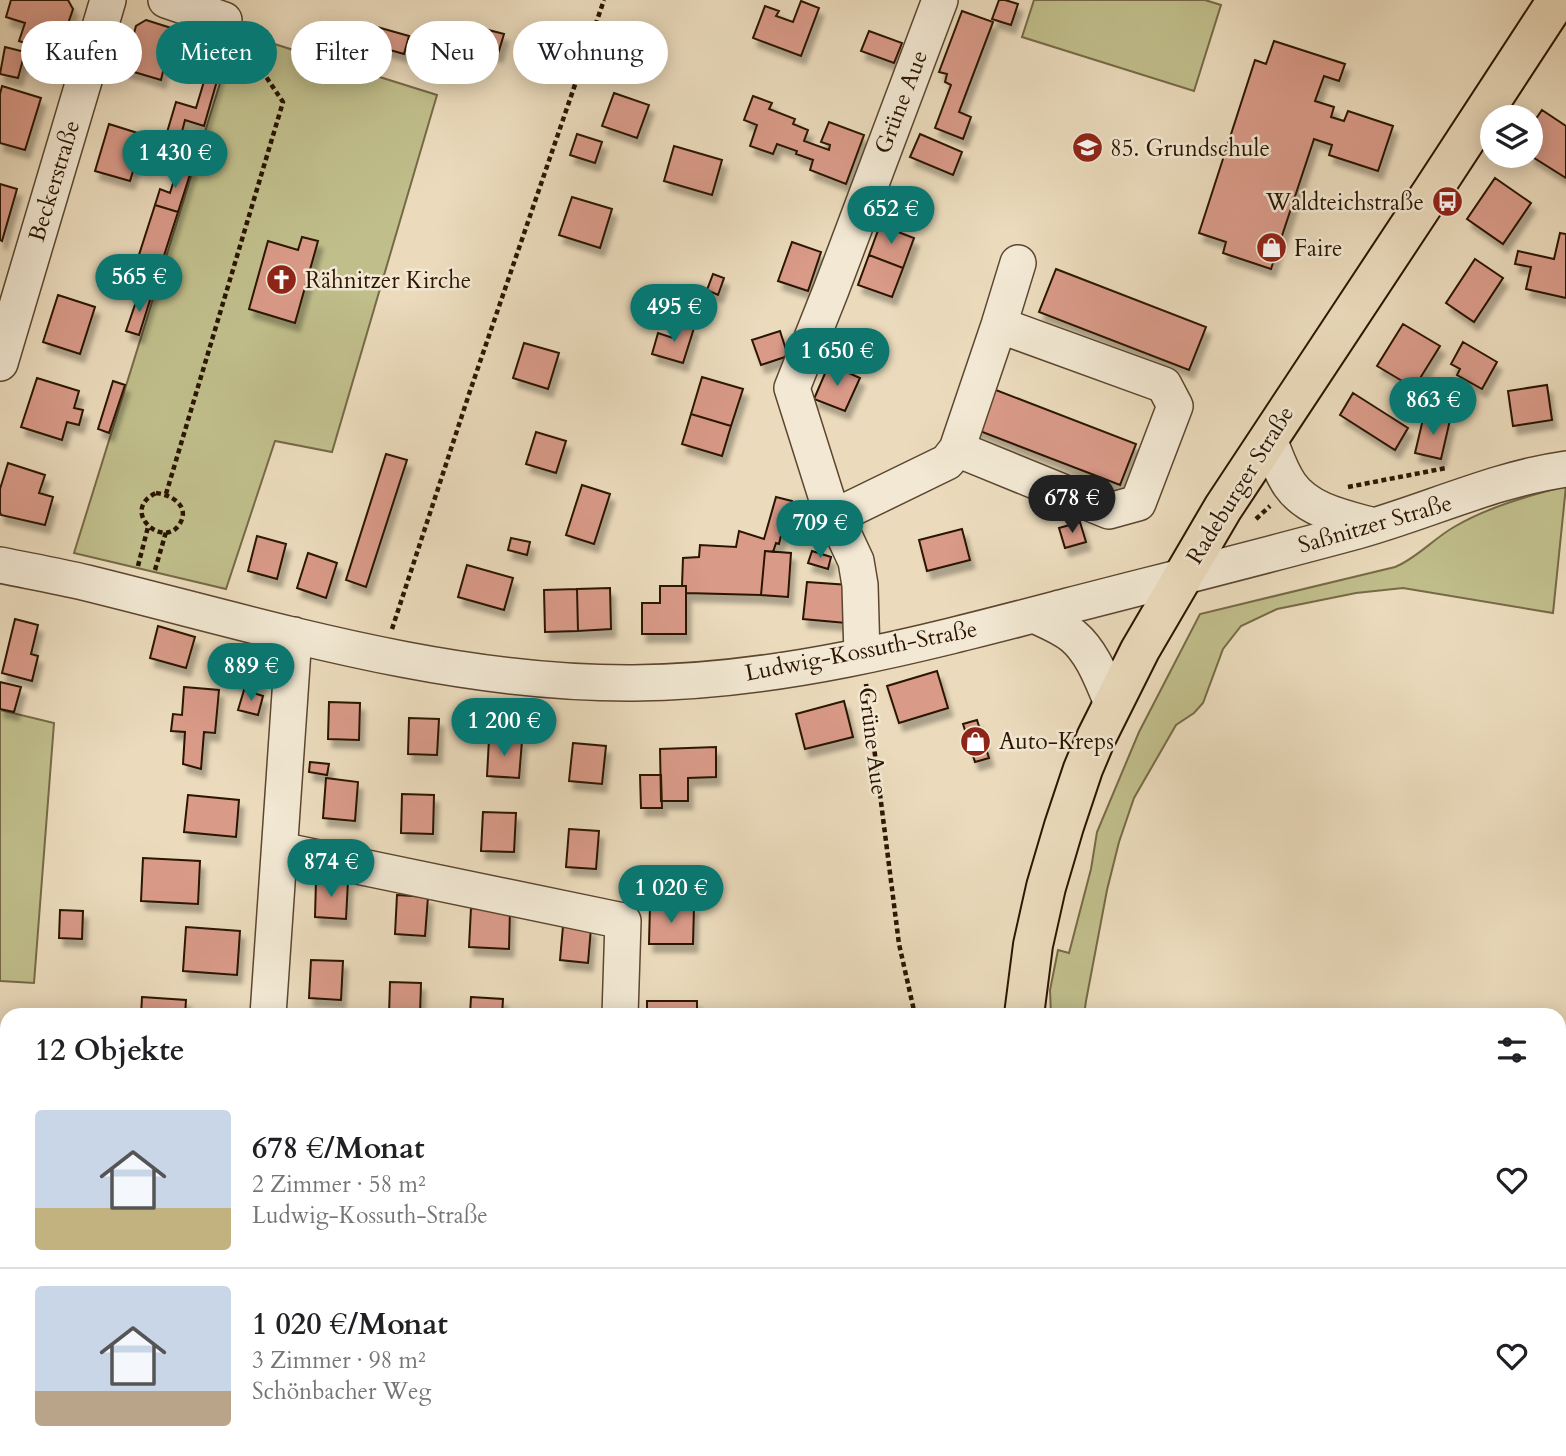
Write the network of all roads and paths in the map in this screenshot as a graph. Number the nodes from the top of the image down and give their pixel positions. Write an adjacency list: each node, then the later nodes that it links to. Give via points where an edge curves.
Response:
1 (108, 0): 9 (street, Beckerstraße)
2 (166, 0): 6 (street)
3 (604, 0): 28 (path)
4 (940, 0): 17 (street, Grüne Aue, via 792,388)
5 (1557, 0): 10 (main road, Radeburger Straße)
6 (224, 20): 15 (path, via 231,23 283,102)
7 (1018, 263): 8 (street)
8 (999, 325): 11 (street); 11 (street, via 1164,385 1175,407 1139,503 1109,511)
9 (0, 363)
10 (1269, 439): 19 (street, via 1291,487 1310,503); 24 (main road, Radeburger Straße)
11 (957, 449): 17 (street, via 947,462)
12 (1452, 467): 14 (path)
13 (1566, 469): 19 (street, Saßnitzer Straße, via 1521,478)
14 (1342, 488)
15 (166, 494): 20 (path, via 147,498 142,505); 21 (path, via 183,509 182,521)
16 (1278, 498): 18 (path)
17 (836, 516): 29 (street, Grüne Aue, via 856,561)
18 (1248, 525)
19 (1374, 526): 24 (street, Saßnitzer Straße)
20 (148, 527): 21 (path); 23 (path)
21 (166, 532): 25 (path)
22 (0, 565): 27 (street, Ludwig-Kossuth-Straße)
23 (136, 574)
24 (1182, 577): 26 (street, Ludwig-Kossuth-Straße); 30 (main road, Radeburger Straße)
25 (153, 578)
26 (1034, 615): 29 (street, Ludwig-Kossuth-Straße); 30 (street, via 1072,634 1085,648)
27 (294, 635): 28 (street, Ludwig-Kossuth-Straße); 31 (street)
28 (383, 656): 29 (street, Ludwig-Kossuth-Straße, via 527,678 635,683 752,674)
29 (862, 656): 34 (path, Grüne Aue, via 899,944)
30 (1112, 703): 35 (main road, Radeburger Straße, via 1083,769 1046,887)
31 (280, 850): 32 (street); 33 (street, via 623,921)
32 (269, 1008)
33 (620, 1008)
34 (913, 1008)
35 (1025, 1008)

